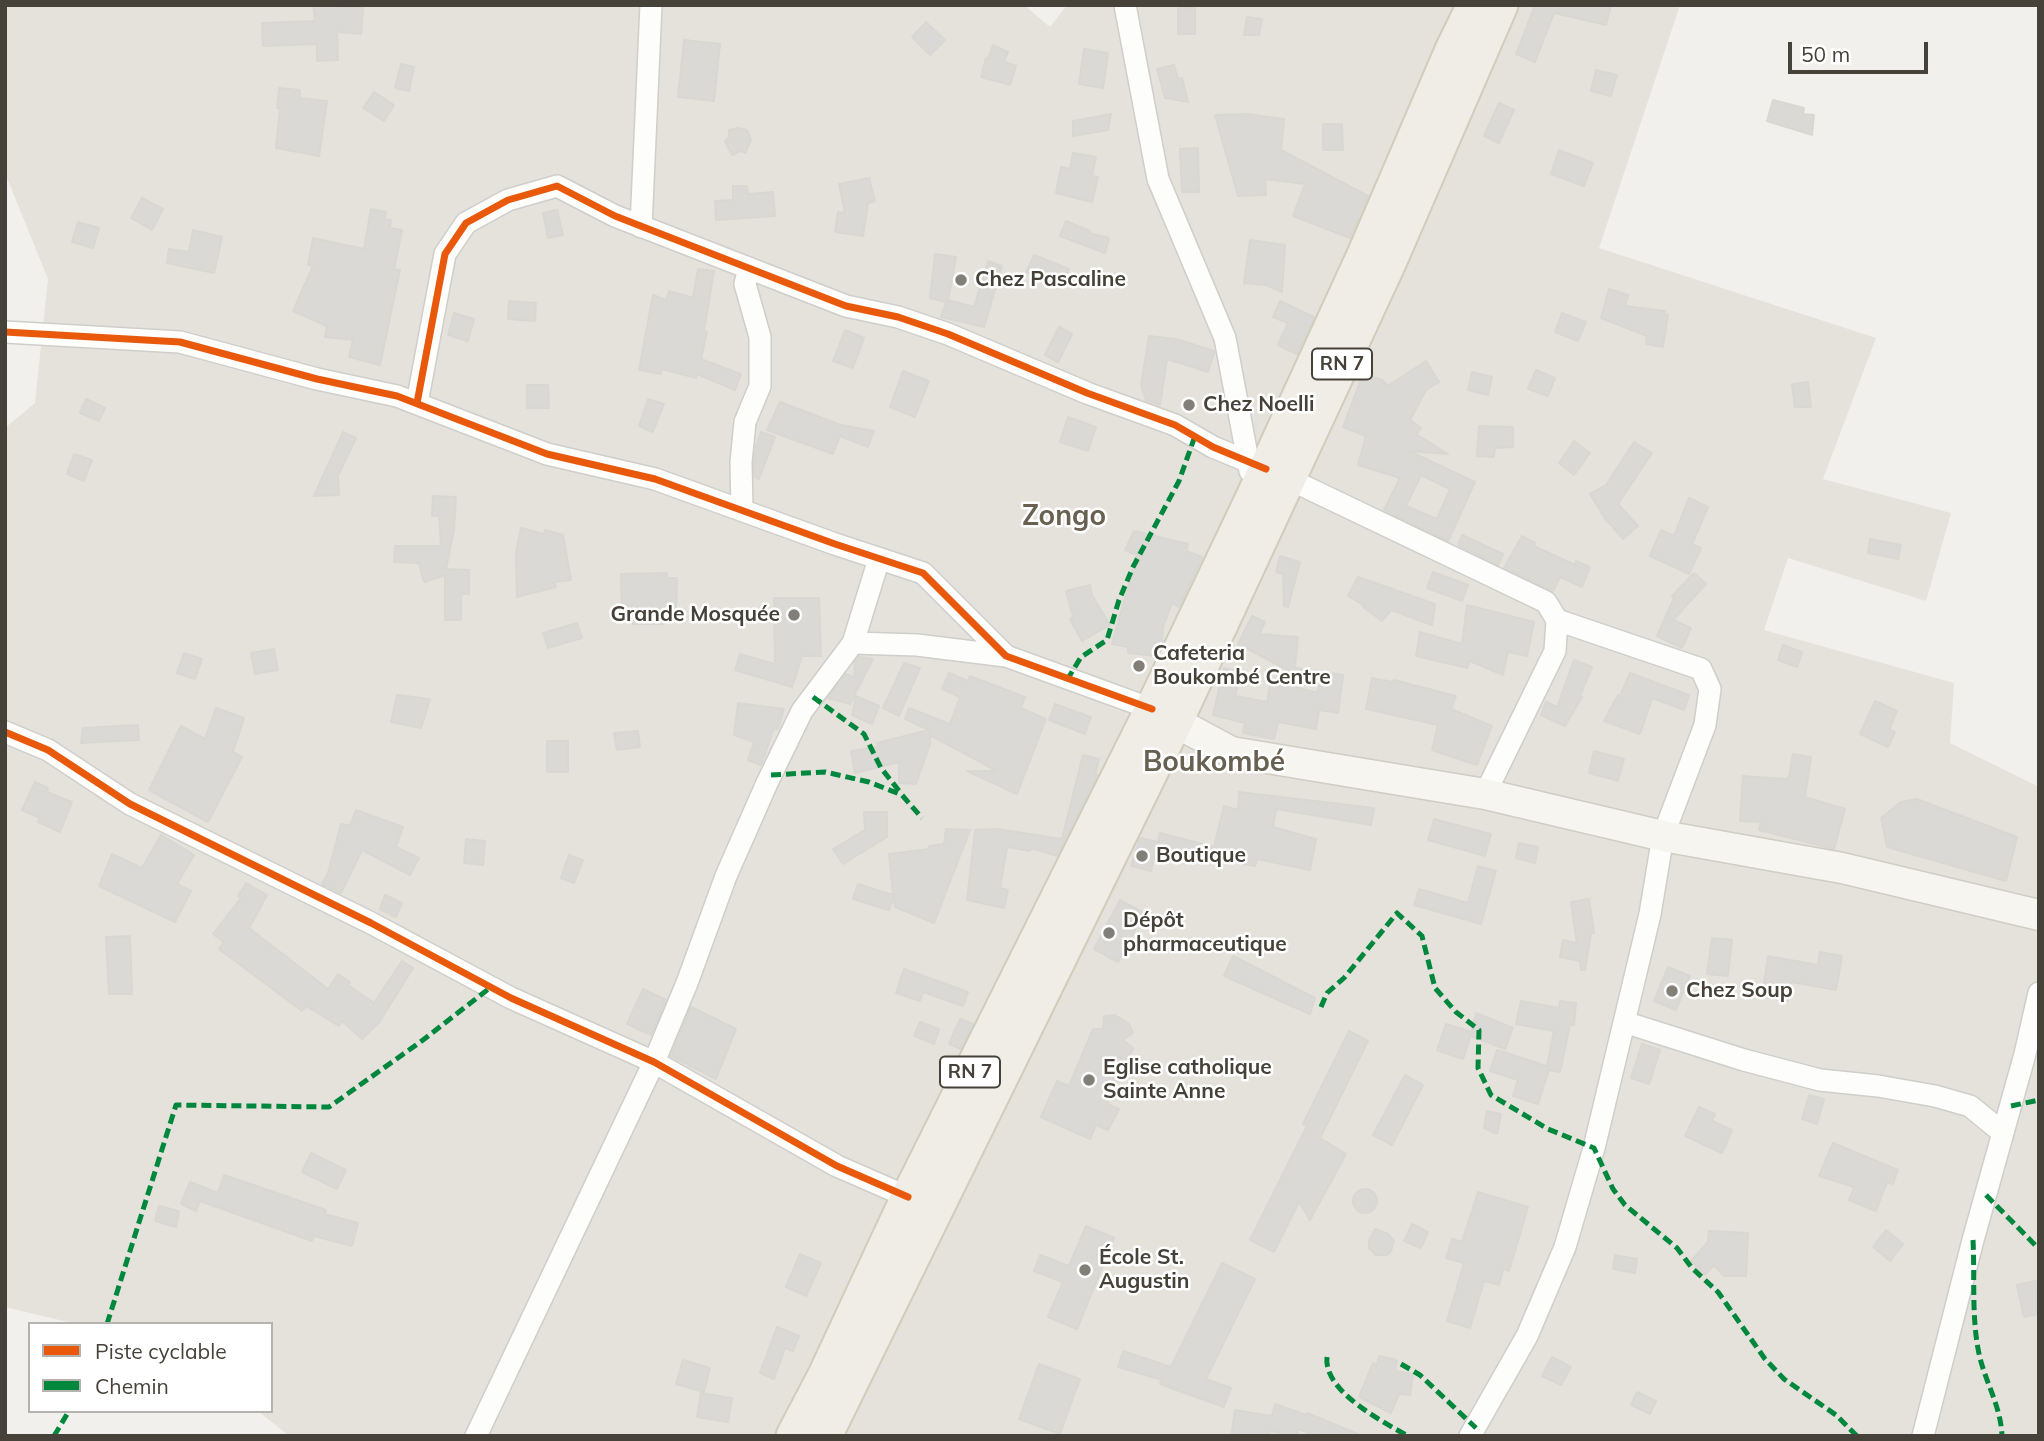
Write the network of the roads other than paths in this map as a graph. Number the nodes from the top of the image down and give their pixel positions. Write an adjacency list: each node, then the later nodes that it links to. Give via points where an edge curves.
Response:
1 (651, 5): 5 (street)
2 (1125, 5): 9 (street, via 1158,179 1224,338)
3 (1474, 5): 9 (main road, RN 7)
4 (1501, 5): 9 (main road, RN 7, via 1389,262)
5 (641, 227): 6 (street); 8 (street, via 557,186 508,200 466,223 445,254)
6 (749, 268): 9 (street, via 846,306 948,334 1175,425); 10 (street, via 746,284 760,337 760,387 745,422)
7 (5, 332): 8 (street, via 180,342)
8 (417, 403): 10 (street, via 547,454 655,479)
9 (1268, 470): 12 (street, via 1546,602); 15 (main road, RN 7); 15 (main road, RN 7, via 1251,501)
10 (742, 510): 11 (street)
11 (879, 559): 13 (street); 14 (street, via 923,573)
12 (1557, 620): 17 (street, via 1555,651); 18 (street, via 1701,668 1710,689 1704,725)
13 (853, 643): 14 (street); 22 (street, via 802,711 767,783)
14 (1006, 656): 15 (street)
15 (1164, 716): 17 (main road, via 1231,752); 24 (main road, RN 7); 27 (main road, RN 7)
16 (5, 732): 22 (street, via 48,750 130,804 511,998)
17 (1485, 794): 18 (main road)
18 (1663, 836): 19 (main road, via 1842,868); 21 (street, via 1650,914)
19 (2039, 915)
20 (2039, 993): 23 (street)
21 (1623, 1022): 23 (street, via 1820,1080 1935,1096 1970,1107); 28 (street, via 1565,1247 1527,1336)
22 (654, 1062): 24 (street, via 837,1166); 25 (street)
23 (2003, 1133): 29 (street)
24 (908, 1197): 26 (main road, RN 7)
25 (477, 1436)
26 (793, 1436)
27 (825, 1436)
28 (1470, 1436)
29 (1923, 1436)

